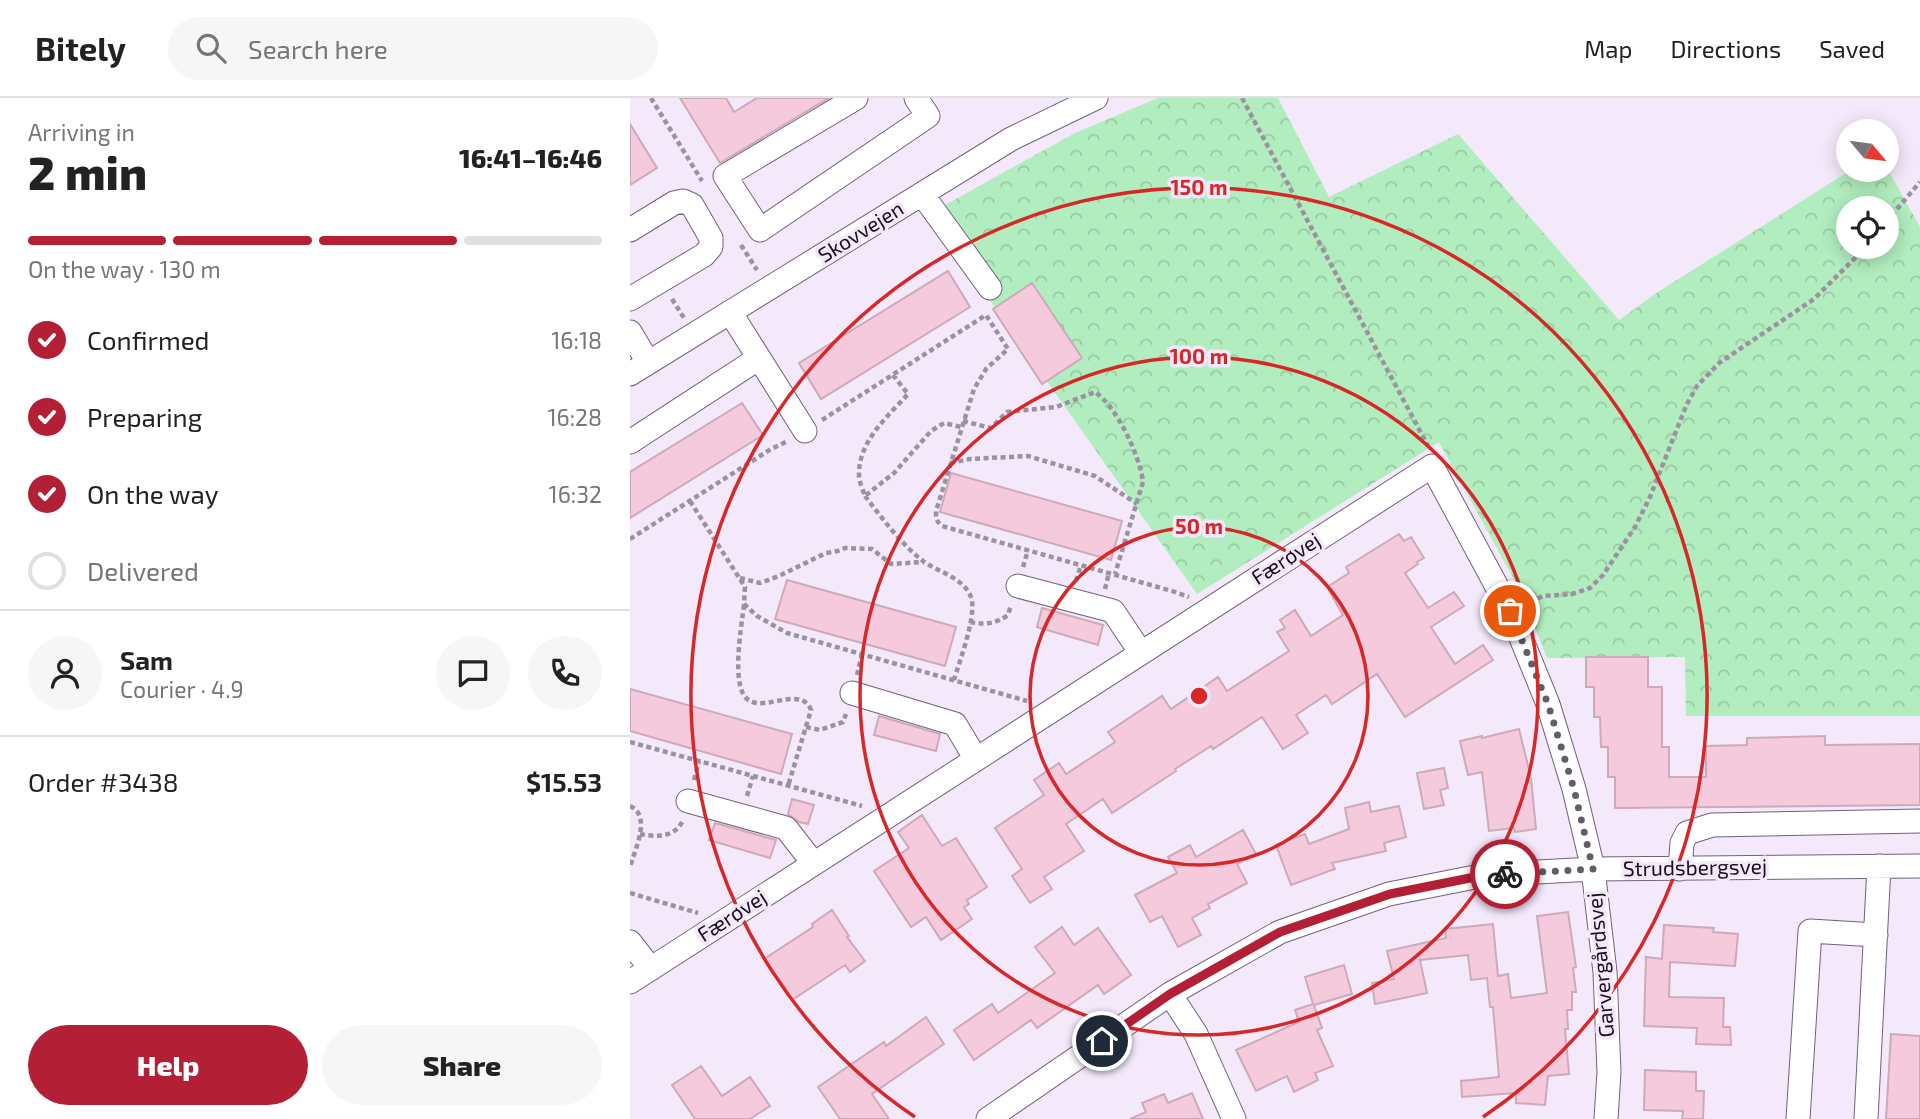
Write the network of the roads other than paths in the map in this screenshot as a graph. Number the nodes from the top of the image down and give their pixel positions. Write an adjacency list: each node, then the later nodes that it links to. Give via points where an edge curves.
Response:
1 (856, 98): 2 (street, via 725,176 760,230 928,116)
2 (916, 98)
3 (1096, 98): 4 (street, Skovvejen, via 1010,139)
4 (922, 194): 6 (street); 8 (street, Skovvejen)
5 (630, 230): 7 (street, via 683,201 692,205 711,237 711,247)
6 (990, 288)
7 (630, 299)
8 (730, 312): 10 (street); 11 (street, Skovvejen)
9 (630, 332): 11 (street)
10 (759, 358): 12 (street); 13 (street)
11 (639, 368)
12 (805, 431)
13 (630, 442)
14 (1432, 466): 16 (street, Færøvej); 24 (street, Garvergårdsvej, via 1510,611 1548,704)
15 (1018, 586): 16 (street, via 1113,611)
16 (1141, 653): 18 (street, Færøvej)
17 (852, 693): 18 (street, via 956,724)
18 (976, 759): 21 (street, Færøvej)
19 (688, 801): 21 (street, via 786,828)
20 (1920, 821): 25 (street, via 1712,825 1687,833)
21 (814, 864): 28 (street, Færøvej)
22 (1879, 866): 23 (street, Strudsbergsvej); 25 (street, Strudsbergsvej); 26 (street)
23 (1920, 866)
24 (1593, 869): 25 (street, Strudsbergsvej); 30 (street, Strudsbergsvej, via 1485,875 1390,894 1280,932); 33 (street, Garvergårdsvej, via 1605,972)
25 (1680, 869)
26 (1876, 935): 34 (street, via 1810,931); 35 (street)
27 (630, 942): 28 (street)
28 (651, 969): 29 (street, Færøvej)
29 (630, 982)
30 (1170, 994): 31 (street, Strudsbergsvej); 32 (street, via 1196,1034)
31 (988, 1119)
32 (1234, 1119)
33 (1606, 1119)
34 (1798, 1119)
35 (1866, 1119)

